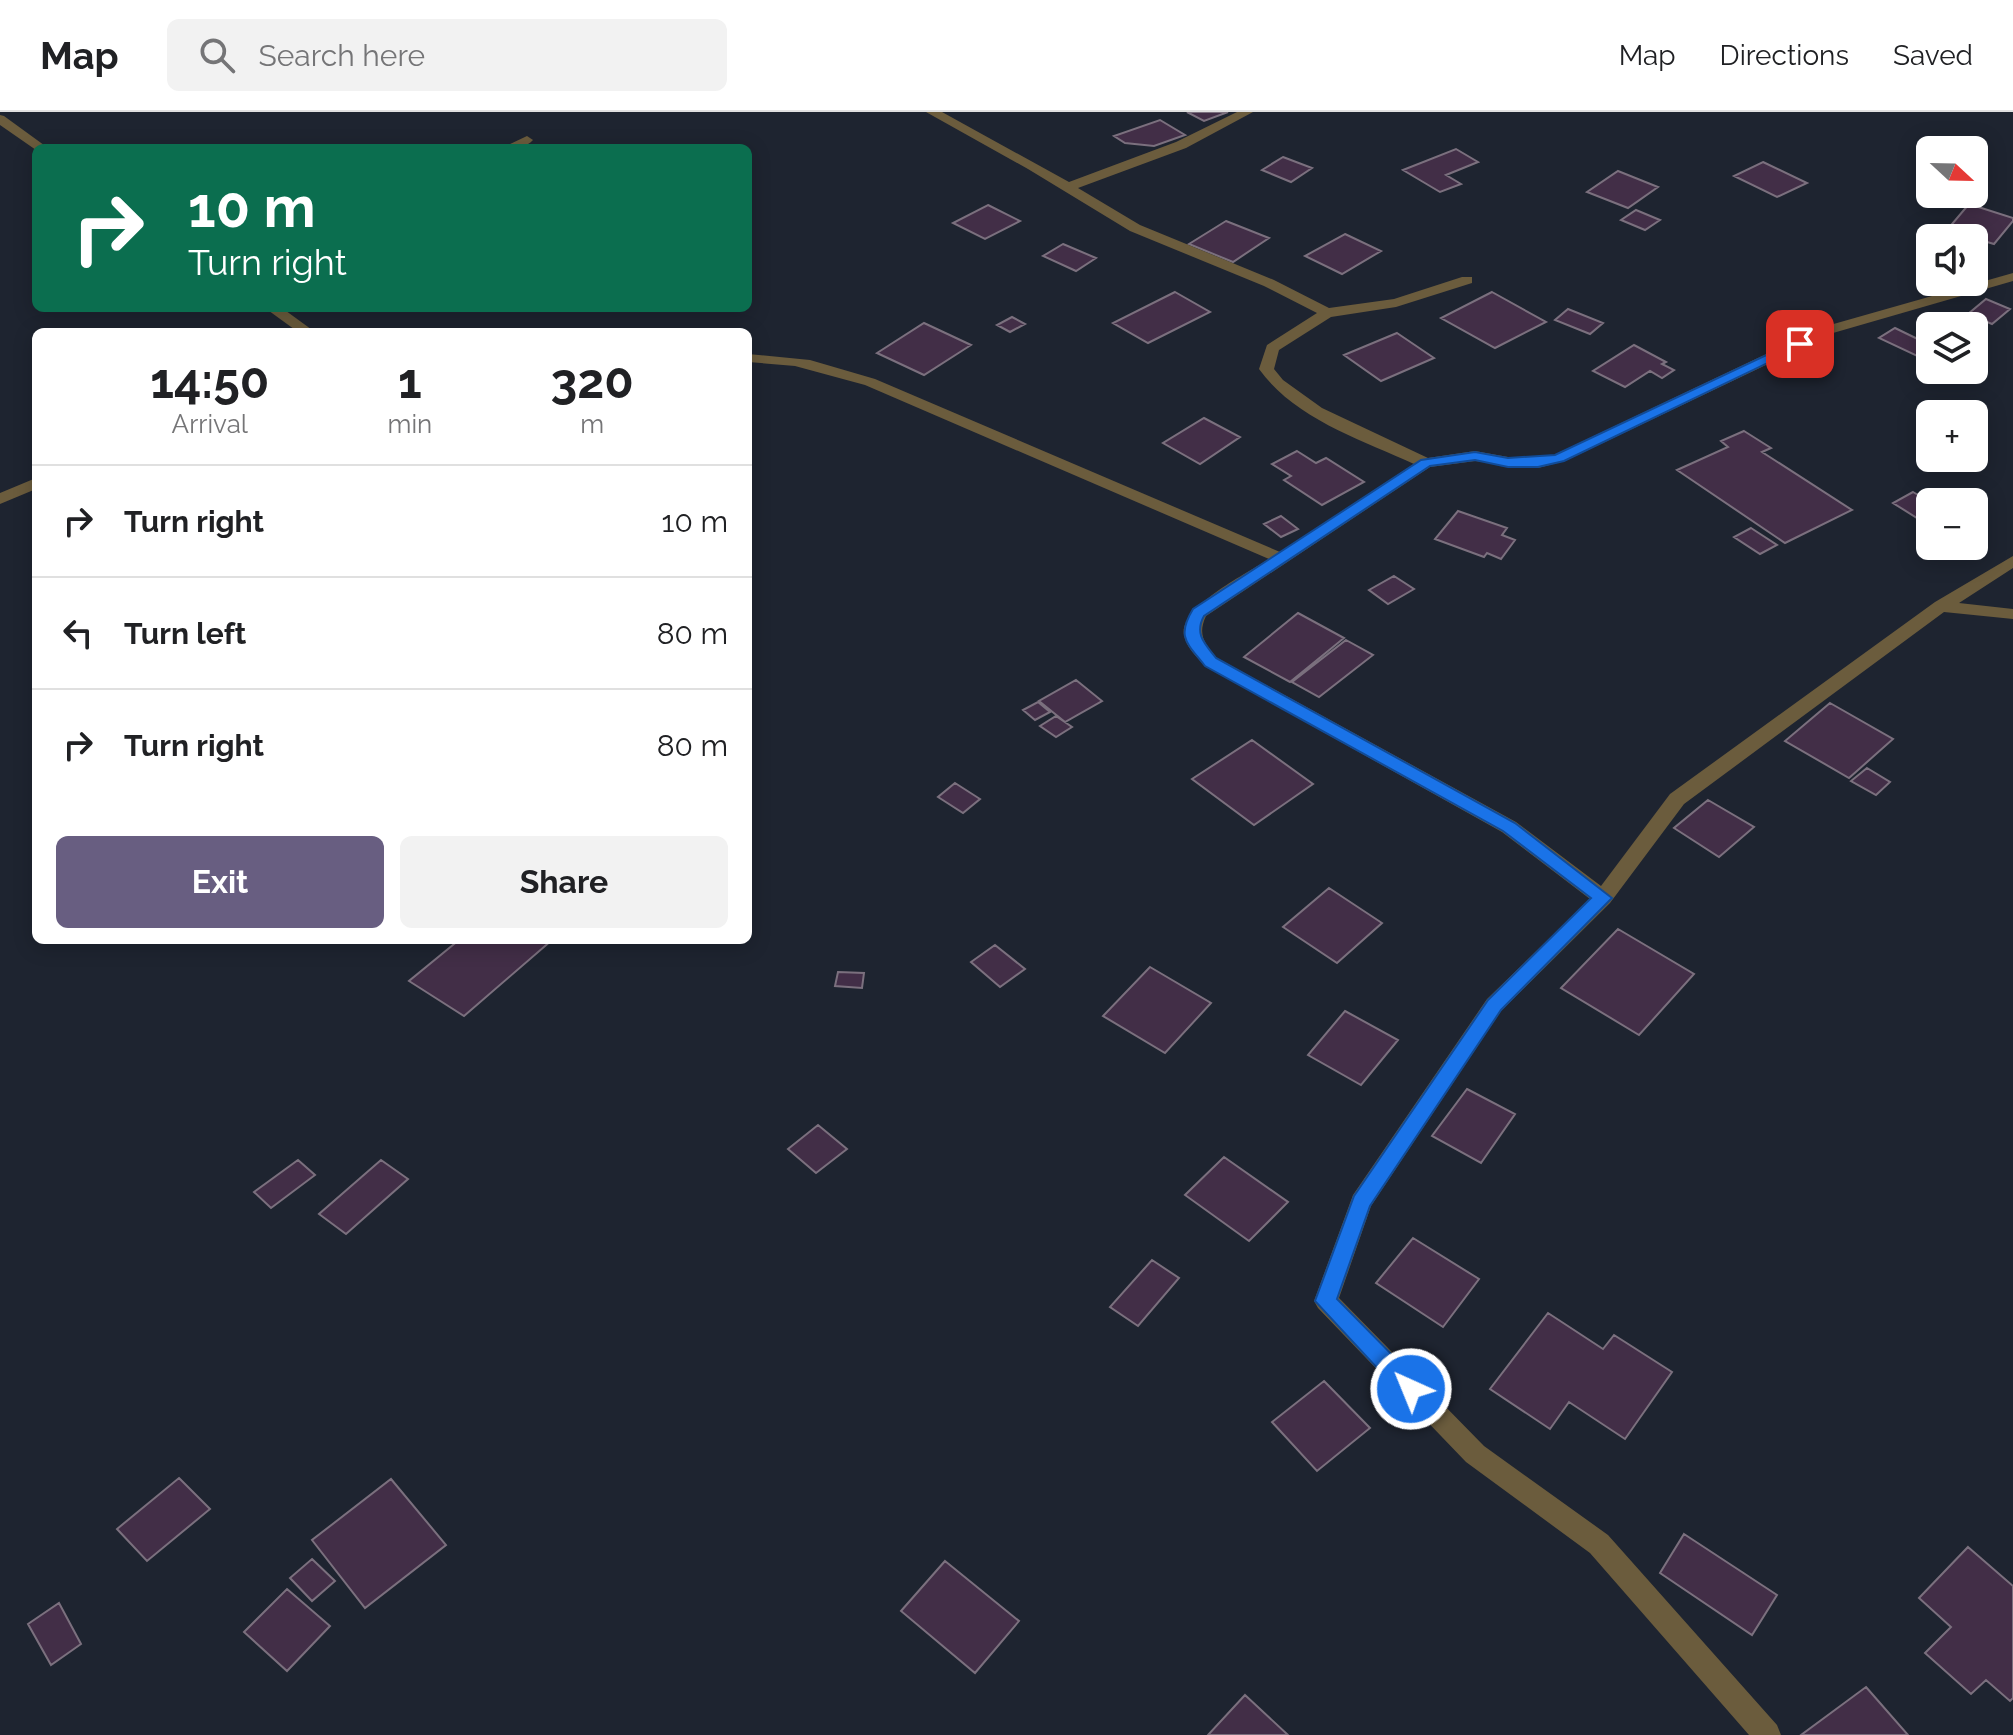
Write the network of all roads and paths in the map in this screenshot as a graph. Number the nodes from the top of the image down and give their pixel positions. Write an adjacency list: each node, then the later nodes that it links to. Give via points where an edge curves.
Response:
1 (932, 112): 7 (street)
2 (1247, 112): 7 (street, via 1181,145)
3 (0, 119): 5 (street)
4 (527, 140): 6 (street)
5 (36, 144)
6 (518, 144)
7 (1066, 188): 11 (street, via 1135,228)
8 (2013, 277): 14 (street, via 1828,330 1559,458 1538,463 1475,456)
9 (1467, 280): 11 (street, via 1396,303)
10 (278, 312): 12 (street)
11 (1327, 313): 14 (street, via 1272,348 1266,369 1273,381 1335,420)
12 (302, 328)
13 (752, 358): 17 (street, via 824,367 870,382)
14 (1426, 463): 17 (street)
15 (32, 485): 16 (street)
16 (0, 499)
17 (1283, 559): 21 (street, via 1199,613 1191,626 1192,638 1211,662 1509,827)
18 (2013, 561): 19 (street)
19 (1941, 606): 20 (street); 21 (street, via 1677,799)
20 (2013, 614)
21 (1603, 898): 22 (street, via 1494,1005 1361,1202 1326,1301 1475,1454 1599,1544)
22 (1767, 1735)

